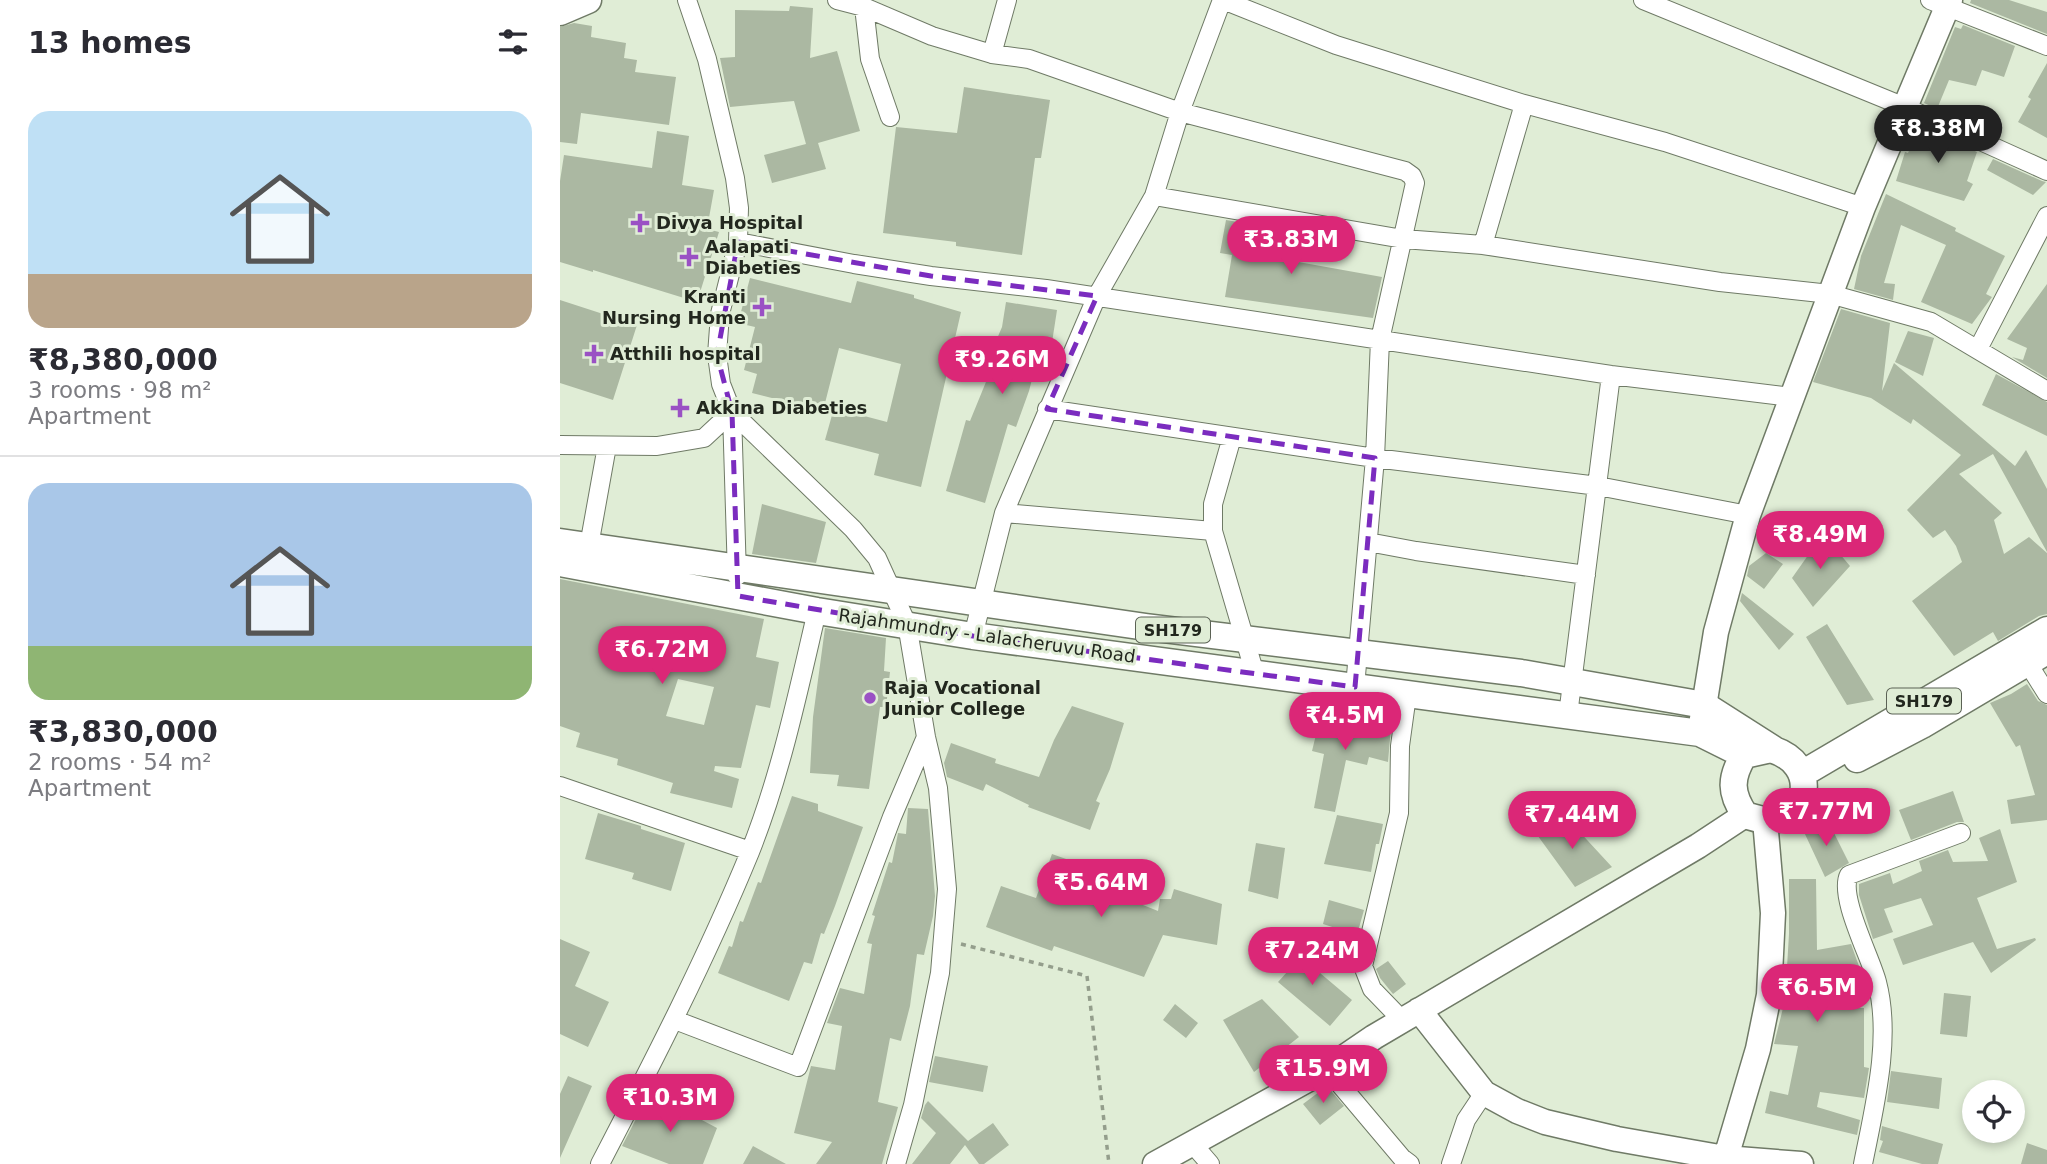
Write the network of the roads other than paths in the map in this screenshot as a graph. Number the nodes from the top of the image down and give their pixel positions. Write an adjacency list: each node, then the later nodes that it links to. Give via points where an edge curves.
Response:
1 (587, 0): 9 (main road)
2 (688, 0): 21 (street, via 735,178)
3 (837, 0): 8 (street)
4 (1007, 0): 11 (street)
5 (1223, 0): 12 (street, via 1336,46); 14 (street)
6 (1643, 0): 13 (street)
7 (1943, 2): 10 (street); 13 (street)
8 (864, 7): 11 (street, via 932,36); 15 (street, via 870,59)
9 (560, 12)
10 (2047, 46)
11 (992, 54): 14 (street, via 1029,59)
12 (1524, 104): 18 (street, via 1665,142); 22 (street)
13 (1905, 107): 16 (street); 18 (street)
14 (1180, 111): 17 (street); 20 (street, via 1412,176 1415,183)
15 (890, 117)
16 (2047, 171)
17 (1154, 195): 20 (street); 24 (street)
18 (1863, 207): 23 (street)
19 (2047, 216): 26 (street)
20 (1403, 239): 22 (street); 25 (street)
21 (738, 242): 24 (street, via 906,272); 31 (street, via 720,314 717,355 721,384)
22 (1483, 245): 23 (street)
23 (1830, 295): 26 (street, via 1931,322); 29 (street)
24 (1097, 296): 25 (street); 30 (street)
25 (1380, 340): 27 (street); 35 (street)
26 (1978, 349): 28 (street)
27 (1611, 375): 29 (street); 36 (street)
28 (2047, 391)
29 (1791, 397): 38 (street)
30 (1047, 409): 32 (street); 37 (street)
31 (732, 412): 34 (street, via 704,438 657,446); 43 (street); 45 (street, via 853,529 877,558)
32 (1232, 437): 35 (street); 39 (street, via 1213,505)
33 (560, 446): 34 (street)
34 (607, 446): 42 (street)
35 (1375, 458): 36 (street); 41 (street)
36 (1598, 486): 38 (street); 44 (street)
37 (1004, 513): 39 (street); 47 (street)
38 (1748, 515): 60 (street, via 1716,632)
39 (1213, 531): 52 (street)
40 (560, 542): 42 (main road, SH179)
41 (1368, 542): 44 (street); 53 (street)
42 (578, 559): 43 (main road, SH179); 46 (main road, Rajahmundry - Lalacheruvu Road / SH179)
43 (737, 568): 45 (main road, SH179); 46 (street)
44 (1586, 575): 56 (street)
45 (892, 590): 47 (main road, SH179); 49 (street)
46 (738, 596): 48 (main road, Rajahmundry - Lalacheruvu Road / SH179)
47 (981, 603): 51 (street); 52 (main road, SH179)
48 (817, 611): 49 (main road, Rajahmundry - Lalacheruvu Road / SH179); 70 (street, via 793,717)
49 (907, 624): 51 (main road, Rajahmundry - Lalacheruvu Road / SH179); 63 (street)
50 (2047, 630): 66 (main road, SH179)
51 (973, 636): 55 (main road, Rajahmundry - Lalacheruvu Road / SH179)
52 (1245, 639): 53 (main road, SH179); 55 (street)
53 (1358, 653): 56 (main road, SH179); 57 (street)
54 (2037, 657): 58 (street); 66 (main road, SH179, via 1922,725)
55 (1255, 674): 57 (main road, Rajahmundry - Lalacheruvu Road / SH179)
56 (1572, 682): 60 (main road, SH179); 61 (street)
57 (1355, 687): 59 (main road, Rajahmundry - Lalacheruvu Road / SH179)
58 (2047, 694)
59 (1407, 695): 61 (main road, Rajahmundry - Lalacheruvu Road / SH179); 71 (street, via 1400,746 1399,813 1363,966 1372,989)
60 (1704, 705): 62 (street); 64 (main road, SH179)
61 (1568, 715): 62 (main road, Rajahmundry - Lalacheruvu Road / SH179)
62 (1700, 733): 65 (main road, Rajahmundry - Lalacheruvu Road / SH179)
63 (926, 737): 72 (street, via 798,1067); 78 (street, via 938,788 947,889 940,974)
64 (1773, 749): 65 (main road); 66 (main road, SH179, via 1796,762)
65 (1744, 755): 68 (main road, via 1732,782 1733,795)
66 (1803, 780): 68 (main road, SH179, via 1800,801 1791,812 1779,819)
67 (560, 786): 70 (street)
68 (1755, 817): 71 (street); 76 (street, via 1773,913 1769,995 1758,1049)
69 (1961, 833): 84 (street, via 1849,875 1845,882 1883,1015 1879,1083)
70 (750, 851): 72 (street)
71 (1411, 1015): 73 (street); 74 (street)
72 (675, 1020): 77 (street)
73 (1327, 1069): 75 (street); 81 (street)
74 (1483, 1093): 76 (street, via 1545,1122); 82 (street, via 1466,1120)
75 (1191, 1142): 79 (street); 80 (street)
76 (1723, 1162): 83 (street)
77 (600, 1164)
78 (896, 1164)
79 (1154, 1164)
80 (1210, 1164)
81 (1410, 1164)
82 (1451, 1164)
83 (1801, 1164)
84 (1863, 1164)

